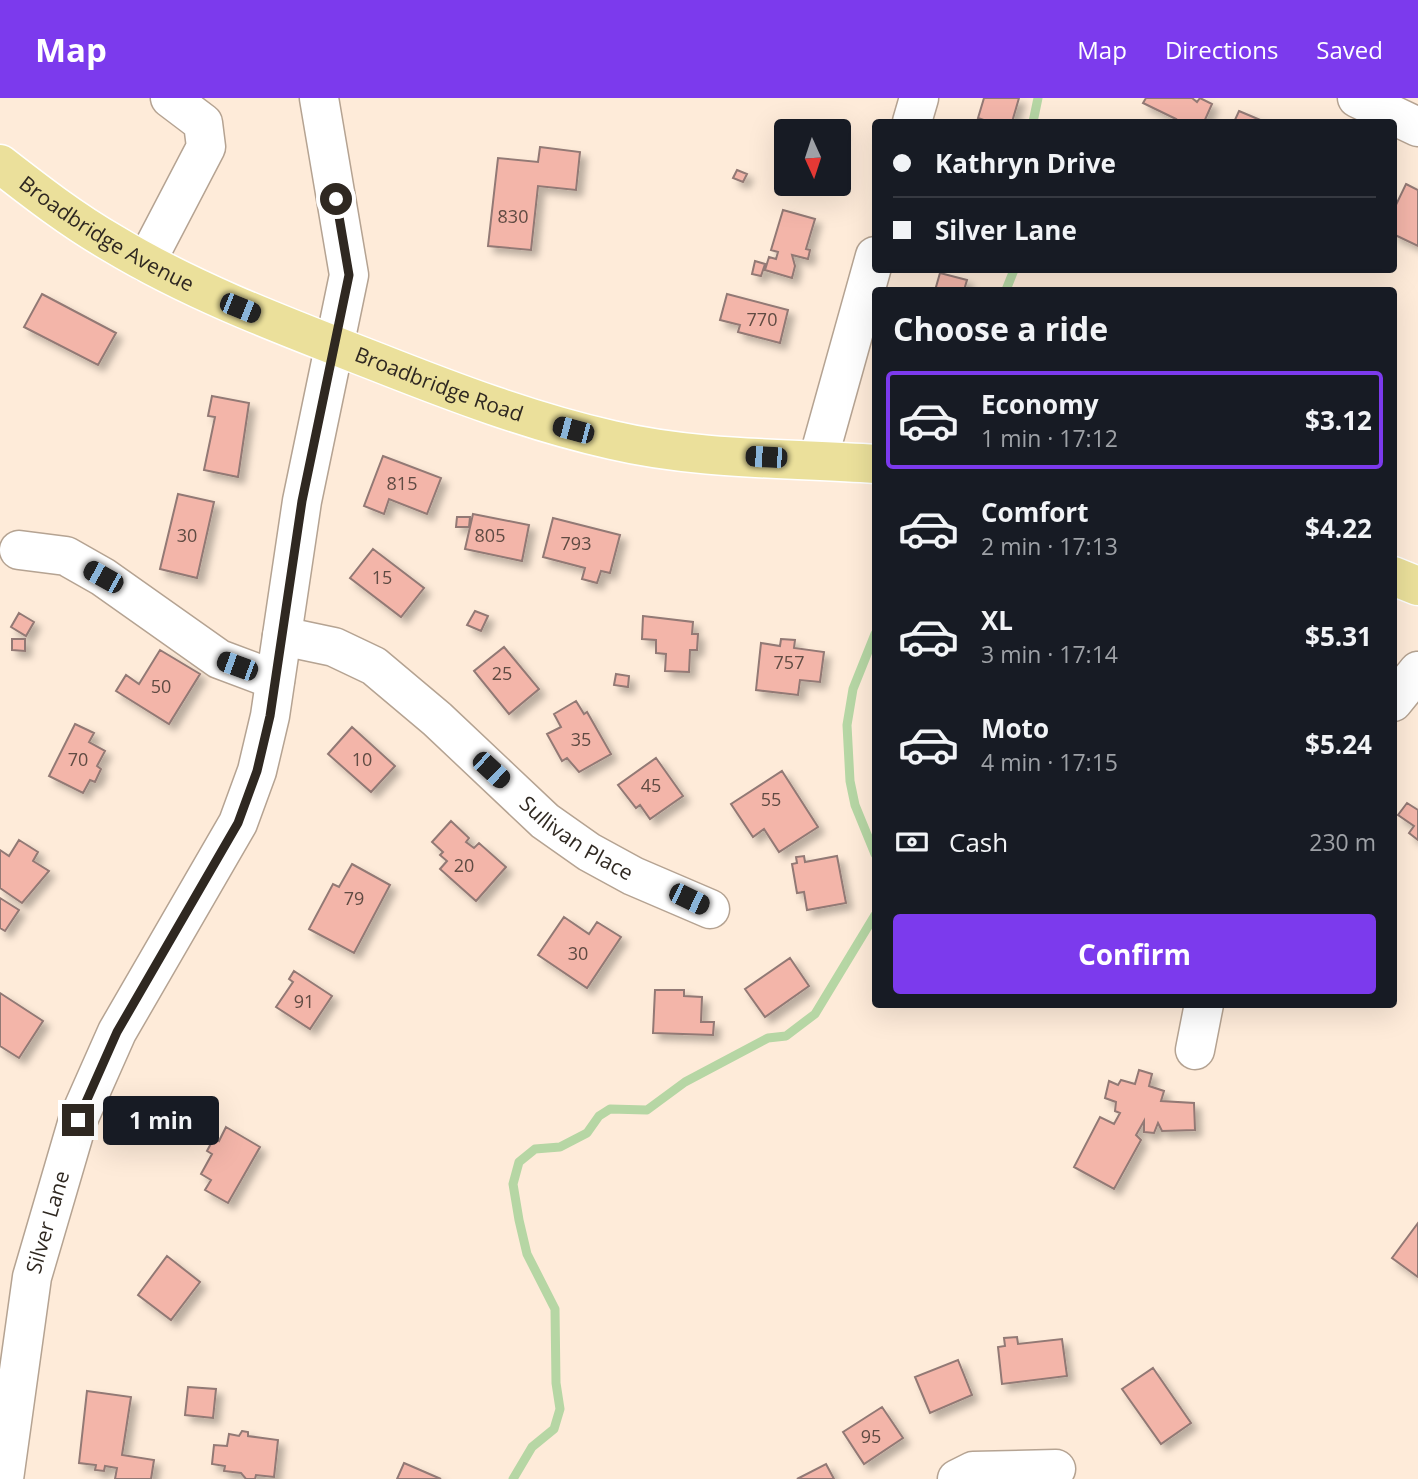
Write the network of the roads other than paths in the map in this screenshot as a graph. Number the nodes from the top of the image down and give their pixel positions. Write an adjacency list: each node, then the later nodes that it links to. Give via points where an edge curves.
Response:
1 (170, 98): 8 (street, via 203,123 206,147)
2 (319, 98): 10 (street, Silver Lane, via 349,275)
3 (919, 98): 5 (street)
4 (1356, 98): 6 (street)
5 (913, 119)
6 (1418, 127)
7 (0, 164): 8 (main road, Broadbridge Avenue, via 59,209)
8 (146, 262): 10 (main road, Broadbridge Avenue, via 240,308)
9 (872, 267): 11 (street)
10 (335, 346): 11 (main road, Broadbridge Road, via 531,418 614,441 714,454); 16 (street, Silver Lane, via 302,501)
11 (818, 460): 12 (main road, Broadbridge Road)
12 (872, 463)
13 (19, 550): 18 (street, via 66,556 219,659)
14 (1397, 578): 15 (main road)
15 (1418, 586)
16 (282, 636): 18 (street, Silver Lane); 20 (street, Sullivan Place, via 334,647 374,666 545,821 622,870)
17 (1418, 671): 19 (street)
18 (275, 680): 23 (street, Silver Lane, via 257,771 238,823 117,1032 78,1120 32,1277)
19 (1397, 697)
20 (710, 909)
21 (1203, 1008): 22 (street)
22 (1195, 1050)
23 (3, 1464)
24 (1056, 1469): 25 (street, via 973,1471)
25 (957, 1479)

